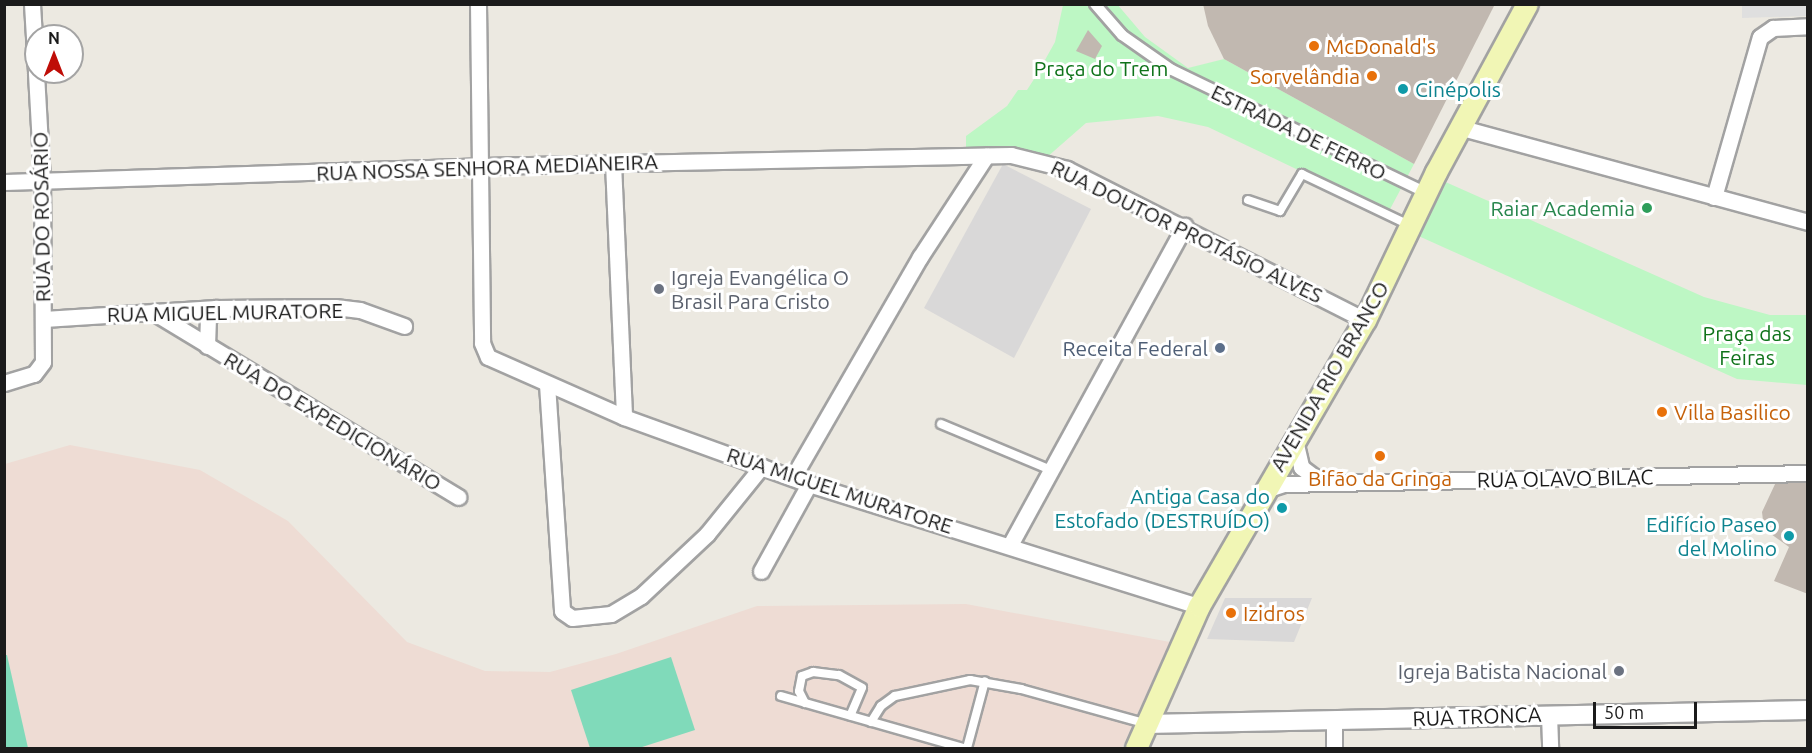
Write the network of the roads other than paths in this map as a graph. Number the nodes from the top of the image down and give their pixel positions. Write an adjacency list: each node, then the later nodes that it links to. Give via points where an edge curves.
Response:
1 (32, 4): 5 (street, RUA DO ROSÁRIO)
2 (478, 4): 12 (street)
3 (1095, 4): 15 (street, ESTRADA DE FERRO, via 1122,35 1172,70)
4 (1527, 4): 8 (main road, AVENIDA RIO BRANCO)
5 (33, 24)
6 (1808, 26): 16 (street, via 1773,28 1760,38)
7 (37, 84): 13 (street, RUA DO ROSÁRIO)
8 (1462, 128): 15 (main road, AVENIDA RIO BRANCO); 16 (street)
9 (969, 155): 10 (street, RUA DOUTOR PROTÁSIO ALVES); 11 (street, RUA NOSSA SENHORA MEDIANEIRA)
10 (986, 156): 19 (street, RUA DOUTOR PROTÁSIO ALVES, via 1011,155 1049,163); 35 (street, via 920,257)
11 (613, 163): 12 (street, RUA NOSSA SENHORA MEDIANEIRA); 29 (street)
12 (482, 166): 13 (street, RUA NOSSA SENHORA MEDIANEIRA); 28 (street, RUA MIGUEL MURATORE, via 482,343 488,357)
13 (42, 181): 14 (street, RUA NOSSA SENHORA MEDIANEIRA); 23 (street, RUA DO ROSÁRIO)
14 (4, 182)
15 (1427, 192): 20 (main road, AVENIDA RIO BRANCO)
16 (1714, 197): 18 (street)
17 (1248, 200): 20 (lane, via 1280,211 1302,174)
18 (1808, 222)
19 (1185, 226): 24 (street, RUA DOUTOR PROTÁSIO ALVES); 33 (street)
20 (1410, 226): 24 (main road, AVENIDA RIO BRANCO)
21 (216, 308): 22 (street, RUA MIGUEL MURATORE); 25 (street, RUA MIGUEL MURATORE, via 335,307 360,310); 26 (street, RUA DO EXPEDICIONÁRIO, via 208,319)
22 (153, 312): 23 (street, RUA MIGUEL MURATORE); 26 (street, RUA DO EXPEDICIONÁRIO)
23 (44, 319): 27 (street, RUA DO ROSÁRIO, via 43,362 34,374)
24 (1365, 320): 31 (main road, AVENIDA RIO BRANCO)
25 (404, 326)
26 (207, 346): 39 (street, RUA DO EXPEDICIONÁRIO)
27 (4, 383)
28 (547, 384): 29 (street, RUA MIGUEL MURATORE); 32 (street, via 562,611 572,618 611,614 641,596 707,534)
29 (624, 417): 32 (street, RUA MIGUEL MURATORE)
30 (941, 424): 33 (lane)
31 (1295, 437): 36 (street, via 1301,467); 38 (main road, AVENIDA RIO BRANCO)
32 (762, 466): 35 (street, RUA MIGUEL MURATORE)
33 (1051, 470): 40 (street)
34 (1808, 473): 36 (street, RUA OLAVO BILAC)
35 (793, 477): 37 (street, RUA MIGUEL MURATORE)
36 (1322, 482): 38 (street, RUA OLAVO BILAC, via 1284,484)
37 (809, 484): 40 (street, RUA MIGUEL MURATORE); 41 (street)
38 (1264, 490): 42 (main road, AVENIDA RIO BRANCO)
39 (458, 497)
40 (1010, 545): 42 (street, RUA MIGUEL MURATORE)
41 (761, 571)
42 (1199, 606): 51 (main road, AVENIDA RIO BRANCO)
43 (985, 681): 50 (lane, via 970,680 895,696 881,706); 51 (lane); 52 (lane)
44 (781, 696): 45 (lane)
45 (804, 703): 48 (lane); 48 (lane, via 799,691 802,676 813,672 839,675 862,688)
46 (1808, 710): 47 (street, RUA TRONCA)
47 (1550, 714): 49 (street, RUA TRONCA); 55 (street)
48 (850, 716): 50 (lane)
49 (1334, 720): 51 (street, RUA TRONCA); 54 (street)
50 (871, 722): 52 (lane)
51 (1146, 724): 53 (main road, AVENIDA RIO BRANCO)
52 (965, 748)
53 (1136, 748)
54 (1334, 748)
55 (1550, 748)

